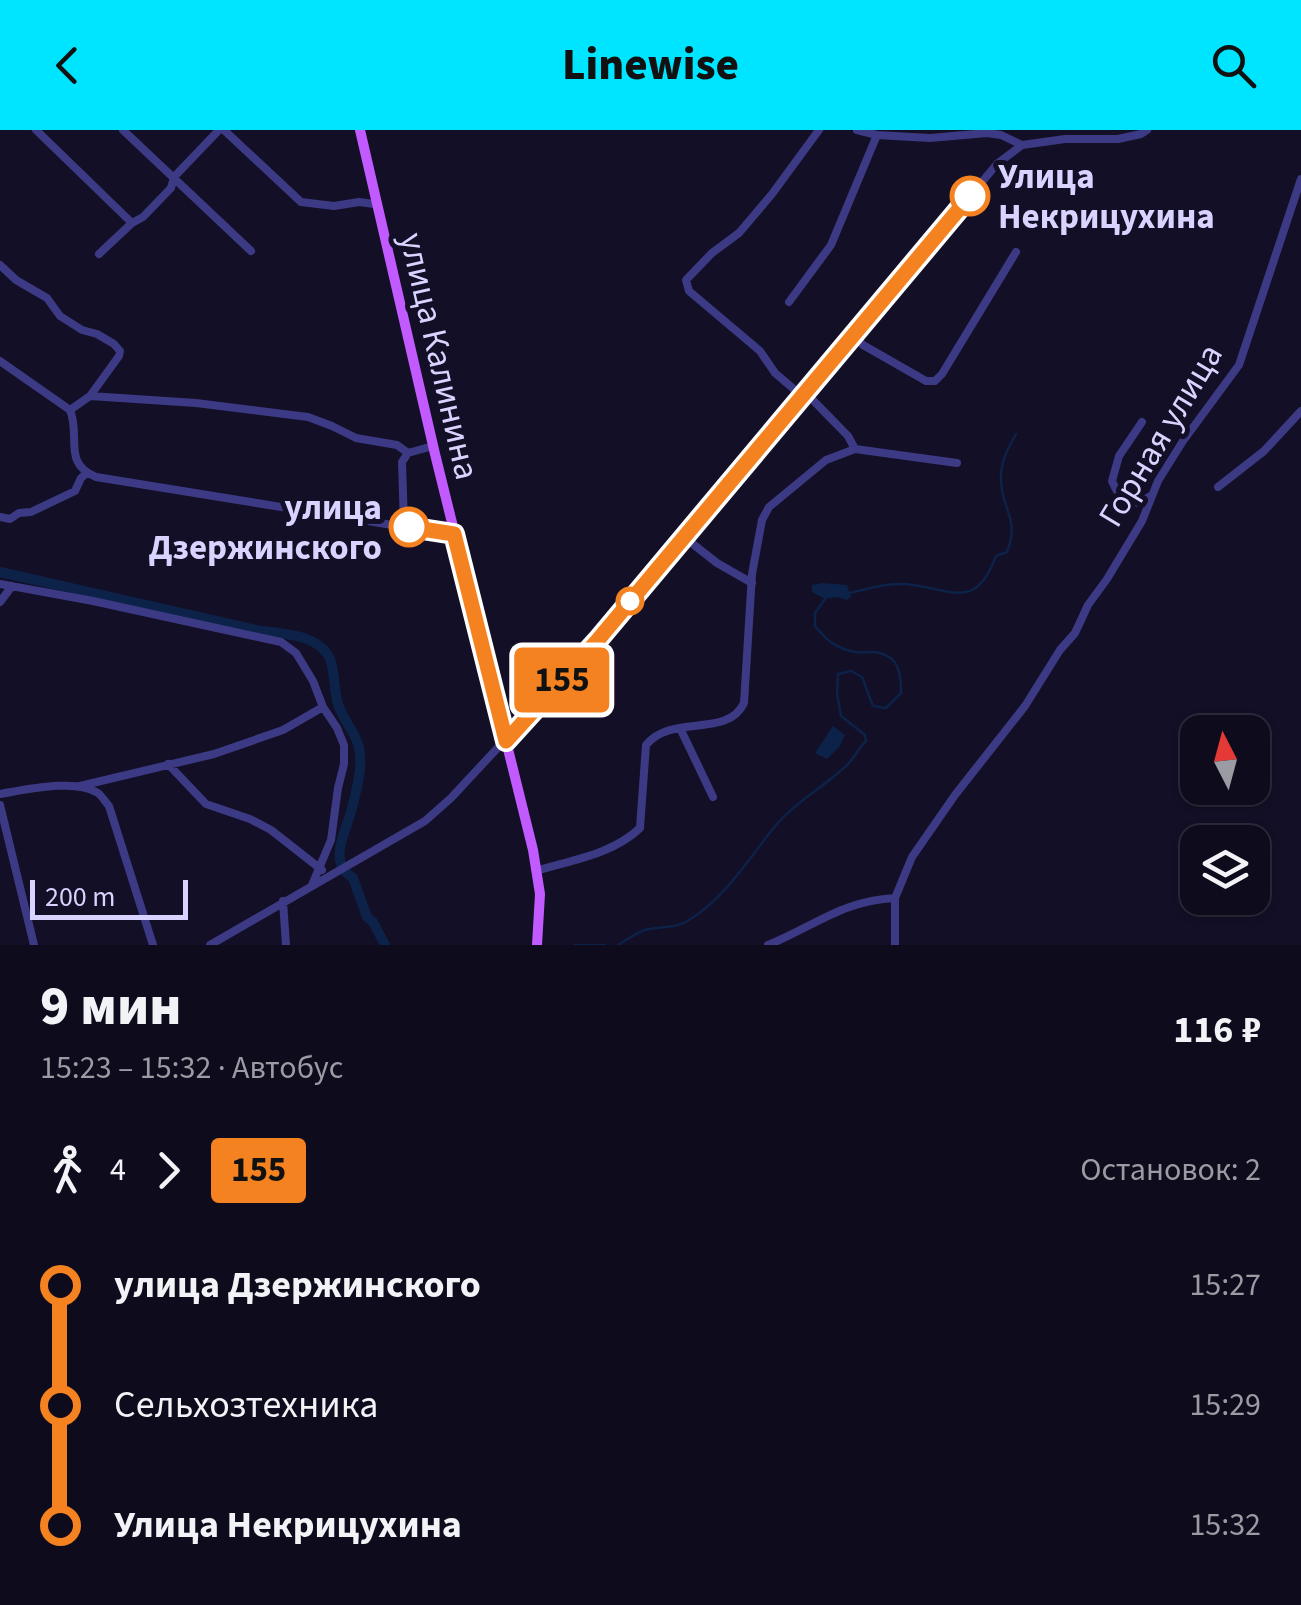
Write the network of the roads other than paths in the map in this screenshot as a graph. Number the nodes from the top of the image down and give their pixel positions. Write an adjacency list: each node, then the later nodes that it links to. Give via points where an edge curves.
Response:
1 (36, 130): 14 (street)
2 (124, 130): 11 (street)
3 (221, 130): 11 (street); 13 (street, via 301,202)
4 (360, 130): 13 (main road, улица Калинина)
5 (819, 130): 22 (street, via 740,233 686,280 689,291)
6 (858, 130): 9 (street)
7 (1147, 130): 10 (street, via 1118,139)
8 (1000, 132): 9 (street); 10 (street)
9 (877, 135): 19 (street, via 832,245)
10 (1022, 145): 20 (street, via 997,164)
11 (174, 177): 14 (street); 15 (street)
12 (1301, 180): 33 (street, Горная улица, via 1239,365)
13 (377, 206): 27 (main road, улица Калинина)
14 (132, 223): 17 (street)
15 (250, 251)
16 (1016, 252): 20 (street, via 936,381)
17 (99, 254)
18 (0, 265): 23 (street, via 47,298 60,316 120,351)
19 (788, 302)
20 (854, 334): 22 (street)
21 (0, 361): 24 (street)
22 (803, 394): 28 (street); 37 (street)
23 (90, 396): 24 (street); 29 (street, via 308,417)
24 (70, 410): 31 (street, via 73,449)
25 (1301, 412): 32 (street)
26 (1142, 422): 33 (street, via 1119,456 1112,481 1128,503)
27 (433, 446): 29 (street); 36 (main road, улица Калинина)
28 (855, 449): 30 (street); 39 (street, via 826,460 769,507)
29 (408, 453): 35 (street, via 401,473)
30 (957, 463)
31 (87, 473): 34 (street, via 75,491 10,520); 35 (street)
32 (1218, 487)
33 (1152, 495): 54 (street, Горная улица, via 1075,634 912,858)
34 (0, 518)
35 (404, 526): 36 (street)
36 (454, 534): 44 (main road, улица Калинина)
37 (684, 537): 39 (street); 44 (street)
38 (0, 584): 40 (street)
39 (752, 584): 43 (street, via 739,714)
40 (12, 586): 41 (street); 42 (street, via 281,642 314,681)
41 (0, 602)
42 (322, 707): 45 (street, via 283,730); 50 (street, via 344,745 344,764 331,840)
43 (680, 728): 48 (street); 51 (street, via 655,734 646,745 640,828 612,848)
44 (506, 741): 51 (main road, улица Калинина); 52 (street, via 425,821)
45 (168, 764): 46 (street); 50 (street, via 206,804 271,830)
46 (76, 787): 47 (street); 58 (street, via 109,806)
47 (0, 794)
48 (714, 798)
49 (0, 805): 57 (street)
50 (319, 867): 52 (street); 53 (street)
51 (536, 871): 56 (main road, улица Калинина)
52 (329, 875): 53 (street)
53 (312, 885): 55 (street)
54 (895, 898): 61 (street, via 842,908); 62 (street)
55 (283, 901): 59 (street); 60 (street)
56 (537, 943)
57 (34, 945)
58 (153, 945)
59 (210, 945)
60 (286, 945)
61 (768, 945)
62 (895, 945)

